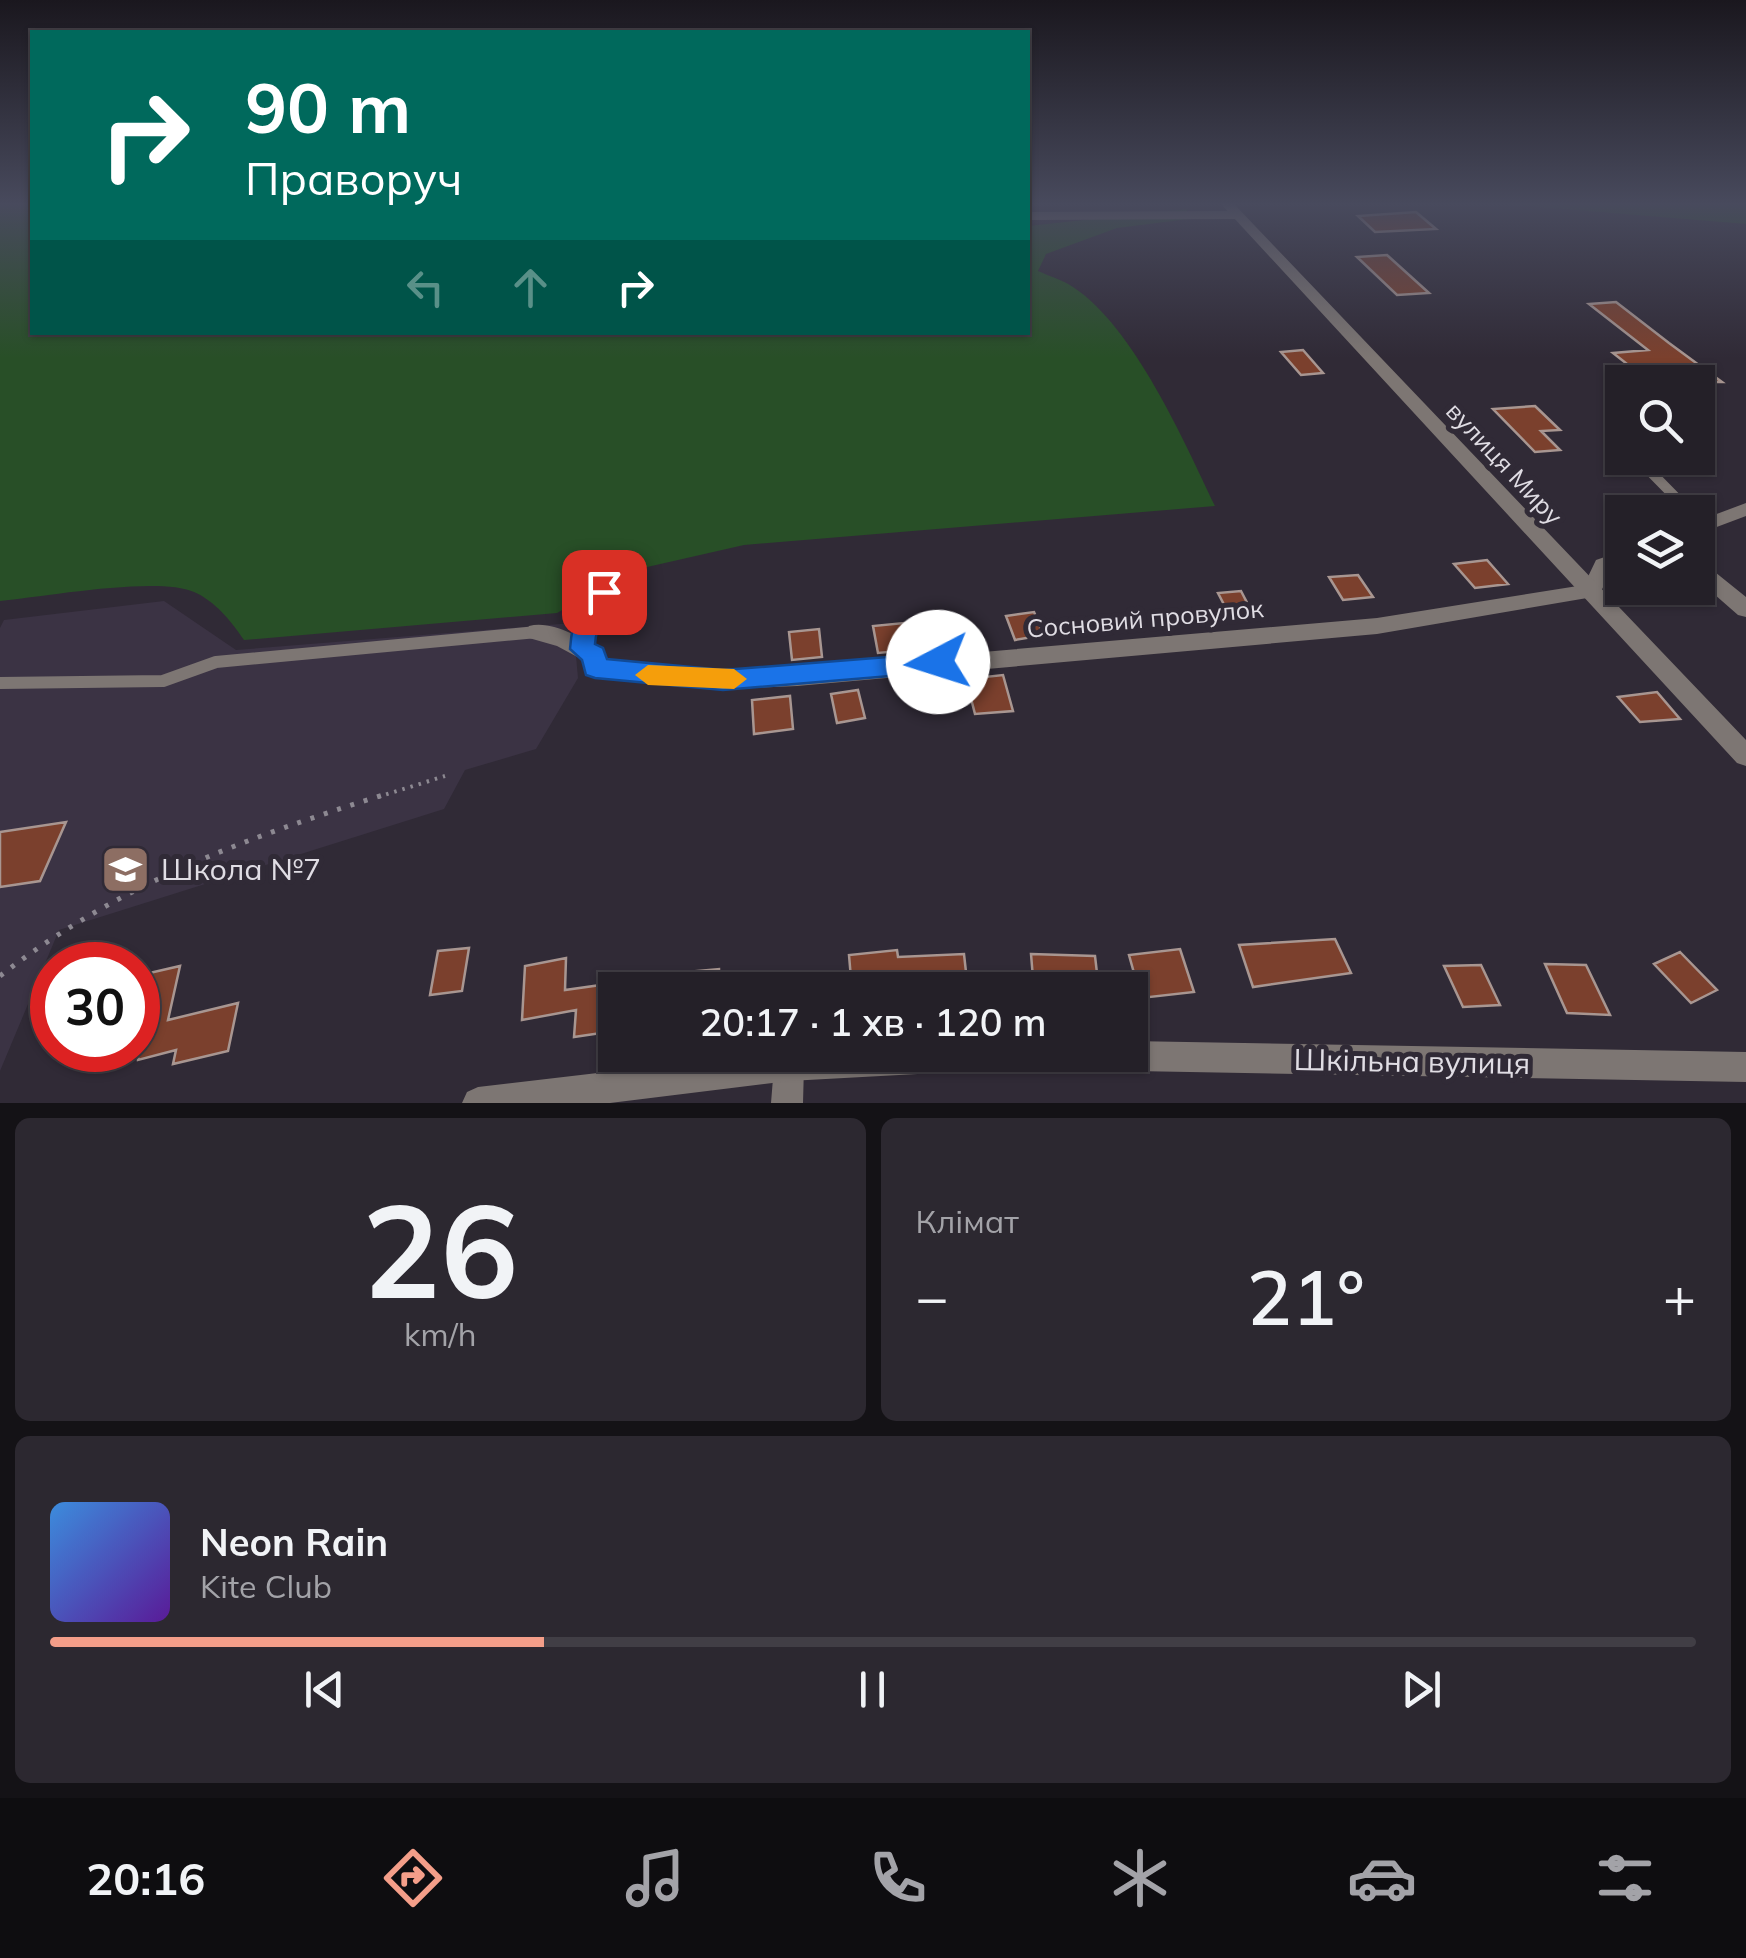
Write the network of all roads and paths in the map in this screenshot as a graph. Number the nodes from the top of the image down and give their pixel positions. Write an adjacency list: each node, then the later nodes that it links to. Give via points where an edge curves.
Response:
1 (1275, 255): 8 (street, вулиця Миру)
2 (1653, 475): 3 (lane)
3 (1672, 495)
4 (1746, 509): 5 (street)
5 (1715, 517)
6 (1605, 565): 8 (street)
7 (1715, 583): 10 (street)
8 (1592, 591): 12 (street, Сосновий провулок, via 1377,626 797,676 648,675 595,668 594,655); 14 (street, вулиця Миру)
9 (604, 592): 12 (lane, via 588,611)
10 (1746, 610)
11 (537, 632): 12 (street, Сосновий провулок); 13 (lane, via 216,662 163,680)
12 (582, 649)
13 (0, 682)
14 (1746, 756)
15 (445, 776): 16 (path, via 146,878 93,906)
16 (0, 976)
17 (1148, 1056): 18 (street, Шкільна вулиця)
18 (1746, 1067)
19 (739, 1072): 21 (street)
20 (789, 1072): 22 (street)
21 (478, 1103)
22 (786, 1103)

